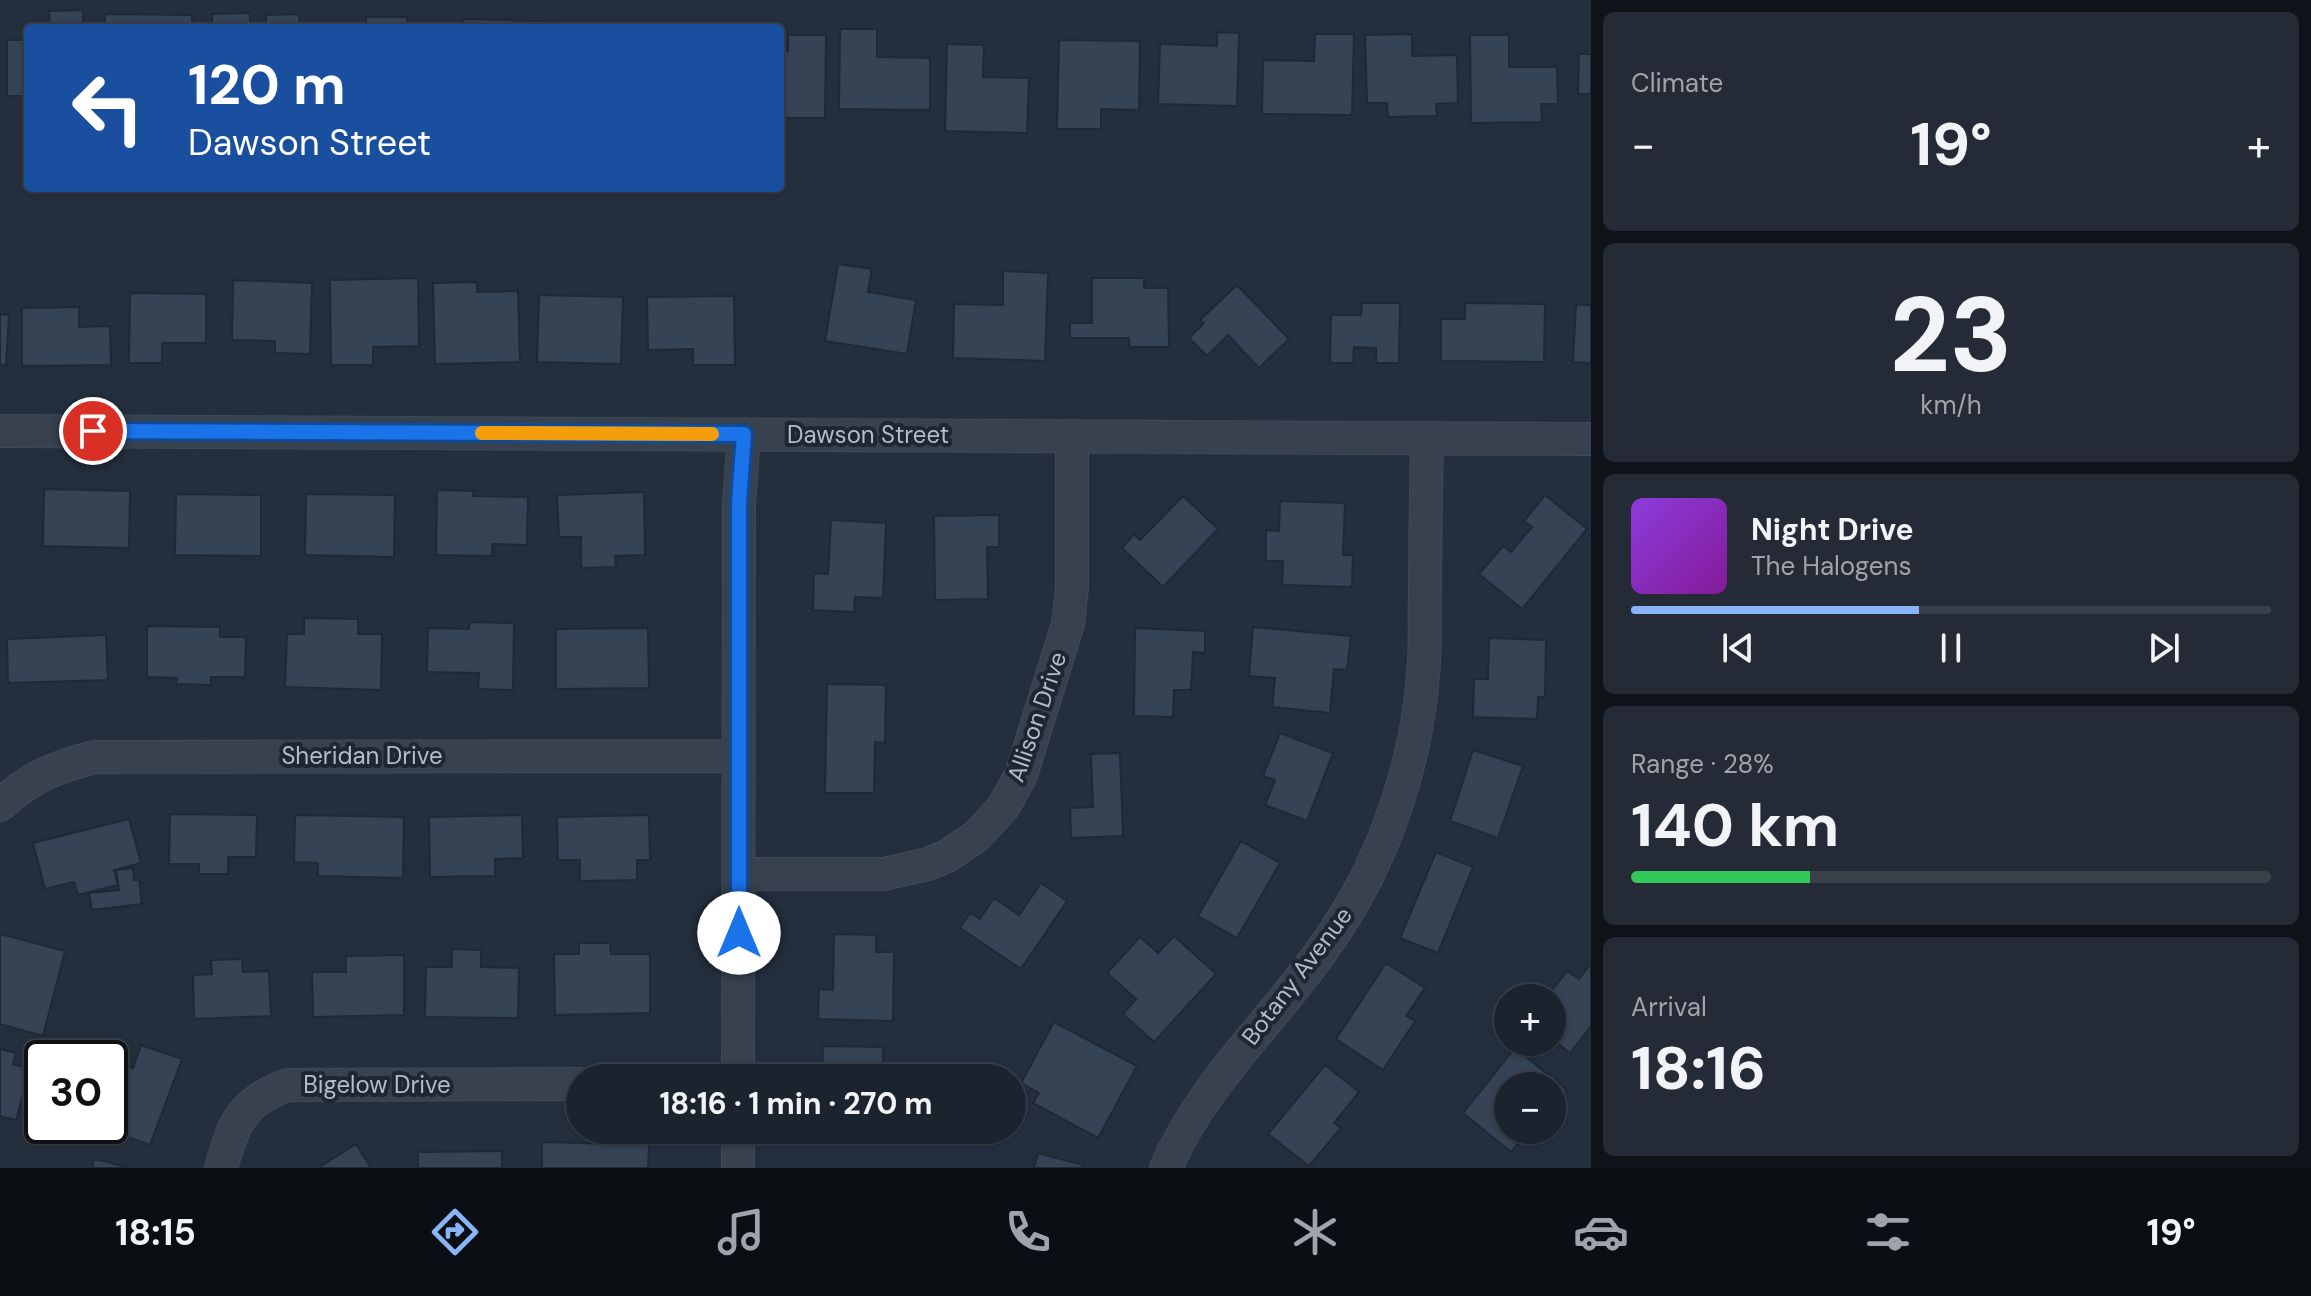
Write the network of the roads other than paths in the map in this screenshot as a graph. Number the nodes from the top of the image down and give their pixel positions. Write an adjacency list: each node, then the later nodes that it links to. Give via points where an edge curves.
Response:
1 (0, 431): 2 (street, Dawson Street)
2 (744, 434): 3 (street, Dawson Street); 6 (street)
3 (1072, 436): 4 (street, Dawson Street); 8 (street, Allison Drive, via 1068,624 1021,775 1004,806 967,843 904,871)
4 (1427, 438): 5 (street, Dawson Street); 14 (street, Botany Avenue, via 1424,674 1413,744 1392,817 1333,936 1224,1071)
5 (1591, 439)
6 (737, 756): 7 (street, Sheridan Drive, via 95,757 35,777); 8 (street)
7 (0, 805)
8 (739, 874): 9 (street)
9 (738, 1064)
10 (566, 1084): 12 (street, Bigelow Drive, via 288,1085 268,1092 239,1117)
11 (738, 1144): 13 (street)
12 (221, 1168)
13 (738, 1168)
14 (1166, 1168)

